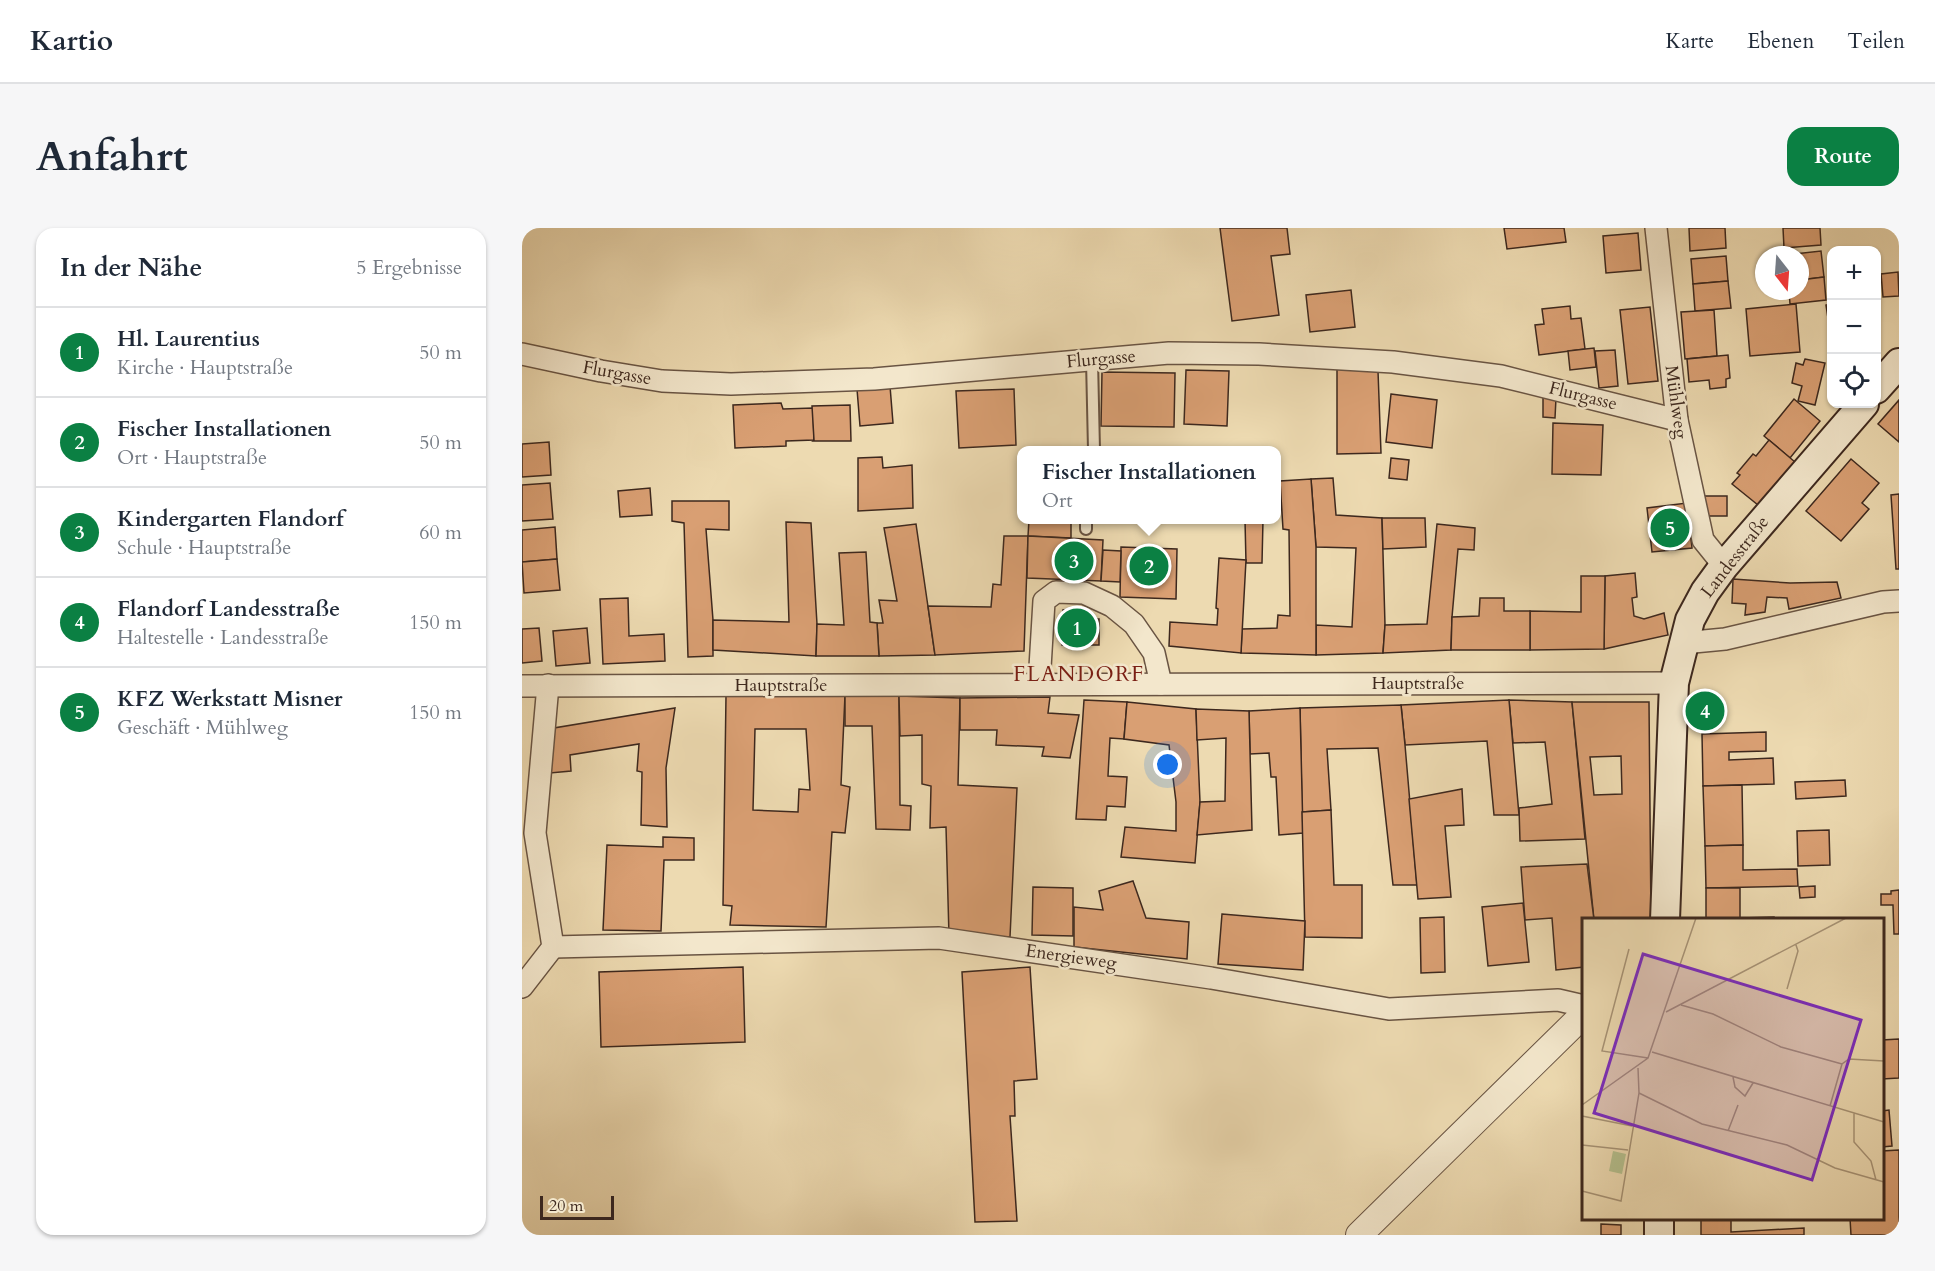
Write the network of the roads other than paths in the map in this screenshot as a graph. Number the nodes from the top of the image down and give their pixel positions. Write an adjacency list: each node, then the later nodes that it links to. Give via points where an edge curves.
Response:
1 (1656, 228): 7 (street, Mühlweg)
2 (522, 354): 3 (street, Flurgasse, via 662,381 732,384 874,379)
3 (1092, 360): 7 (street, Flurgasse, via 1169,352 1393,362 1501,376); 8 (lane)
4 (1899, 363): 5 (main road)
5 (1881, 383)
6 (1861, 408): 9 (main road, Landesstraße)
7 (1677, 420): 9 (street, Mühlweg, via 1703,540)
8 (1094, 446)
9 (1724, 566): 11 (main road, Landesstraße, via 1705,592)
10 (1899, 601): 11 (street, via 1725,639)
11 (1683, 643): 12 (main road, Landesstraße)
12 (1674, 682): 14 (street, Hauptstraße); 17 (main road, Landesstraße)
13 (1039, 684): 14 (street, Hauptstraße); 14 (street, via 1044,601 1056,592 1084,593 1112,606 1134,624 1154,653); 16 (street, Hauptstraße)
14 (1161, 684)
15 (522, 686): 16 (street, Hauptstraße)
16 (548, 686): 18 (street, via 535,833)
17 (1665, 918)
18 (553, 946): 19 (street); 20 (street, Energieweg, via 939,939 1211,978 1389,1009 1558,1000)
19 (522, 987)
20 (1582, 1006)
21 (1582, 1016): 22 (street)
22 (1359, 1235)

